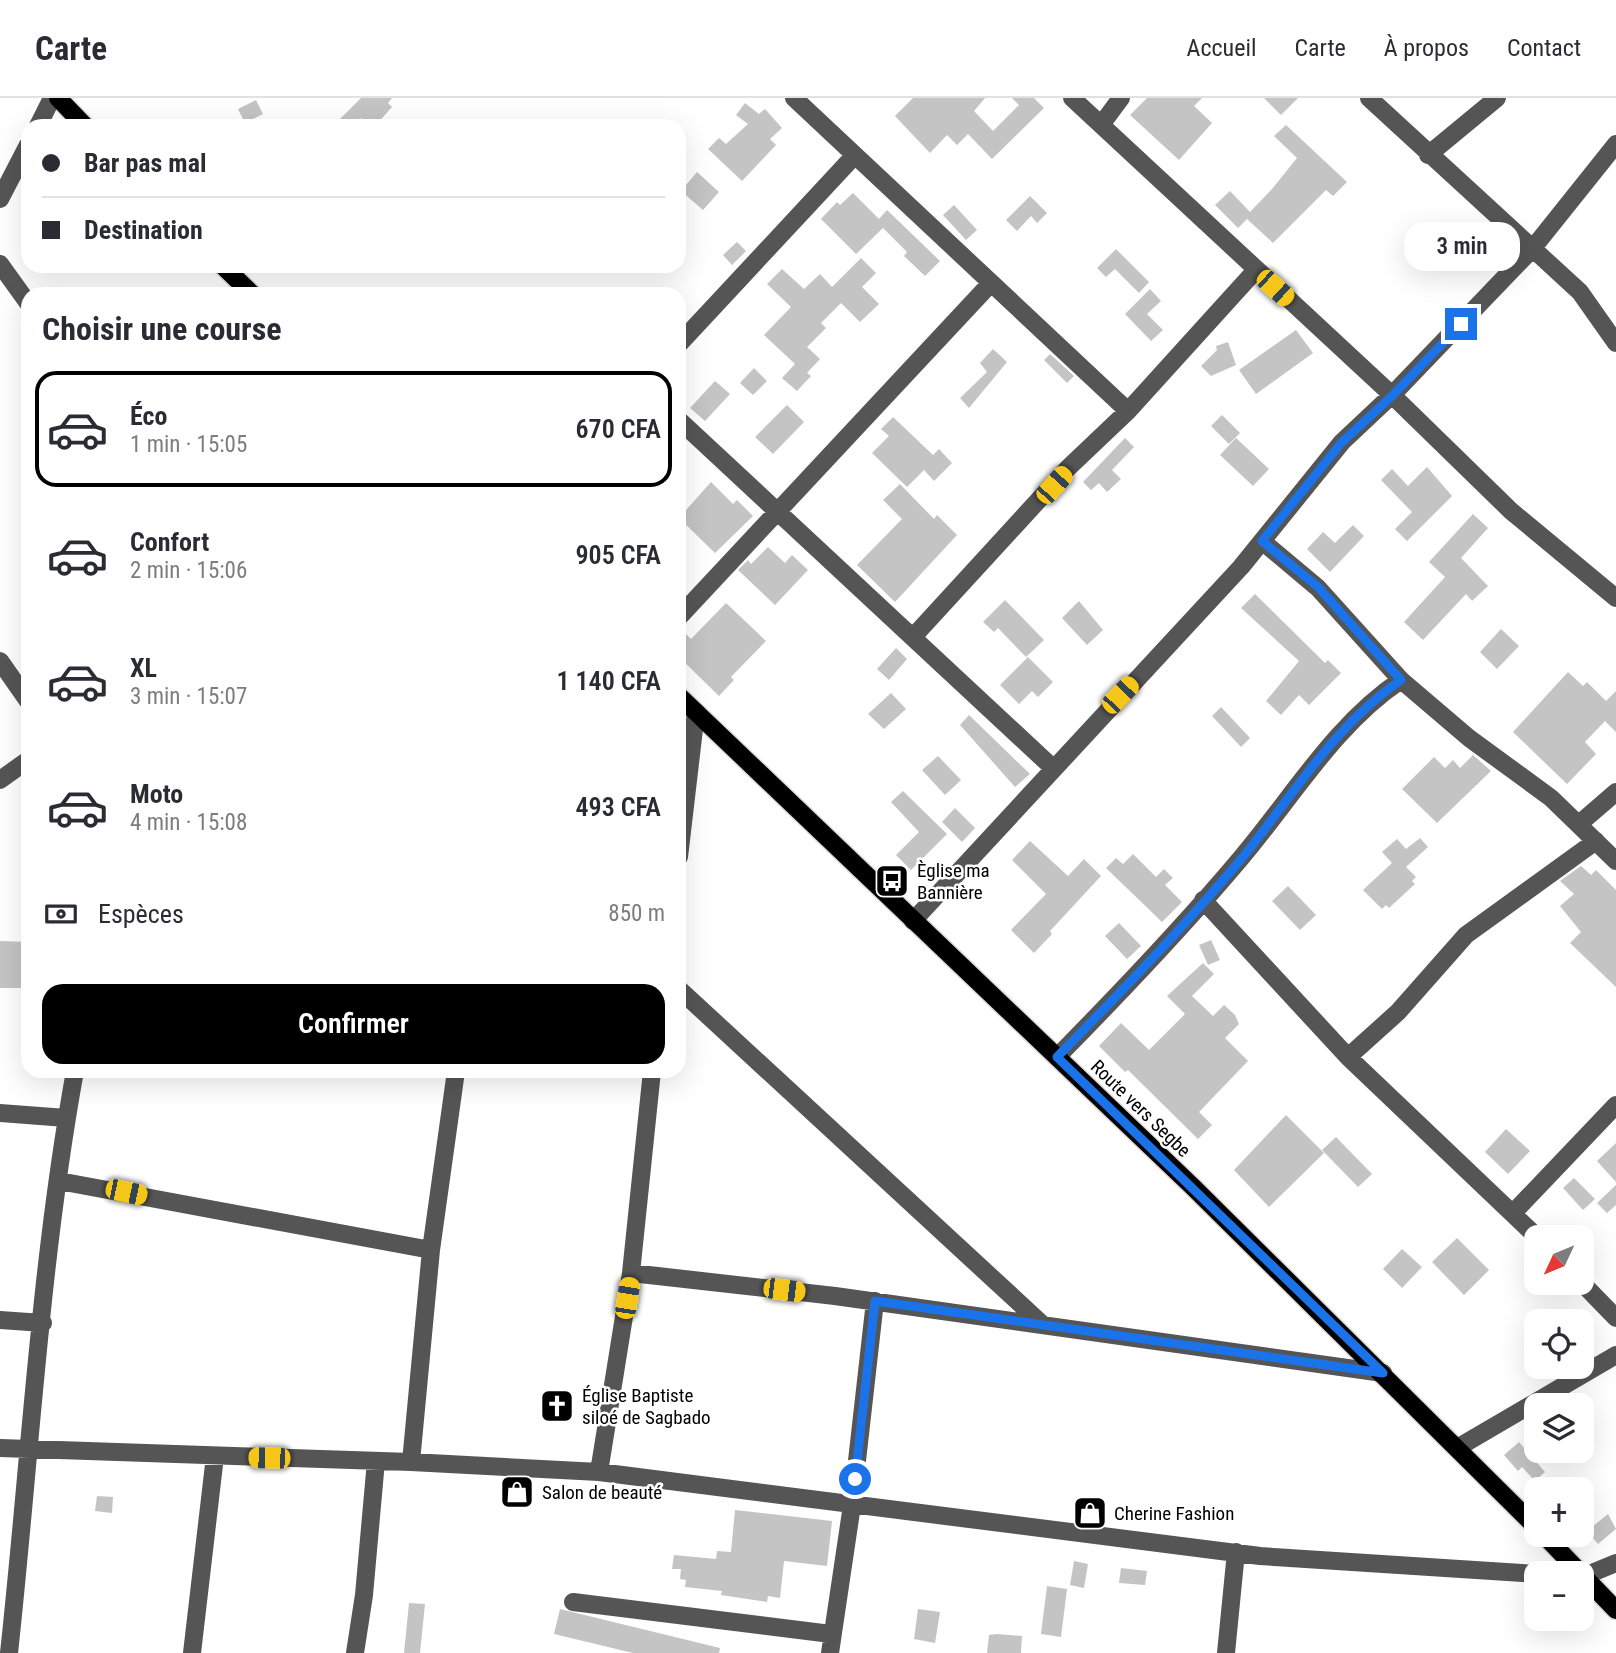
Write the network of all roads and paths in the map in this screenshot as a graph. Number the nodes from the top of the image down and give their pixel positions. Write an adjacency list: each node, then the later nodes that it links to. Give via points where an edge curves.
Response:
1 (52, 98): 8 (street)
2 (58, 98): 9 (main road)
3 (794, 98): 12 (street)
4 (1072, 98): 10 (street)
5 (1121, 98): 10 (street)
6 (1369, 98): 13 (street)
7 (1497, 98): 13 (street)
8 (42, 119)
9 (78, 119)
10 (1101, 125): 18 (street)
11 (1616, 144): 16 (street)
12 (855, 155): 20 (street); 23 (street)
13 (1429, 155): 16 (street)
14 (21, 158): 15 (street)
15 (0, 199)
16 (1533, 248): 24 (street, via 1580,292); 25 (street)
17 (0, 264): 22 (street)
18 (1255, 271): 25 (street); 26 (street)
19 (230, 273): 21 (main road)
20 (991, 283): 26 (street); 28 (street)
21 (245, 287)
22 (21, 293)
23 (686, 336)
24 (1616, 343)
25 (1392, 396): 29 (street, via 1342,442); 30 (street, via 1511,512)
26 (1128, 411): 32 (street, via 1068,468)
27 (686, 427): 28 (street)
28 (778, 512): 31 (street); 32 (street)
29 (1262, 541): 34 (street, via 1318,587); 39 (street)
30 (1616, 598)
31 (686, 610)
32 (913, 637): 39 (street)
33 (0, 662): 35 (street)
34 (1401, 680): 43 (street); 46 (street, via 1378,695 1296,785)
35 (21, 691)
36 (686, 703): 37 (main road, Route vers Segbe)
37 (696, 712): 42 (street); 47 (main road, Route vers Segbe)
38 (21, 765): 40 (street)
39 (1053, 768): 47 (street)
40 (0, 780)
41 (1616, 792): 43 (street)
42 (686, 797)
43 (1579, 824): 44 (street)
44 (1596, 841): 45 (street); 50 (street, via 1466,935 1398,1012)
45 (1616, 862)
46 (1203, 900): 49 (street); 50 (street)
47 (913, 921): 49 (main road, Route vers Segbe)
48 (686, 995): 67 (street)
49 (1057, 1057): 69 (main road, Route vers Segbe)
50 (1348, 1057): 58 (street)
51 (74, 1078): 56 (street)
52 (455, 1078): 60 (street)
53 (651, 1078): 61 (street)
54 (1616, 1105): 58 (street)
55 (0, 1114): 56 (street)
56 (66, 1118): 57 (street)
57 (59, 1181): 60 (street); 66 (street)
58 (1513, 1213): 59 (street)
59 (1526, 1225)
60 (432, 1250): 75 (street)
61 (631, 1273): 63 (street); 76 (street)
62 (1594, 1295): 64 (street)
63 (875, 1301): 67 (street); 77 (street)
64 (1616, 1318)
65 (0, 1320): 66 (street)
66 (43, 1323): 72 (street)
67 (1042, 1324): 69 (street)
68 (1616, 1355): 71 (street)
69 (1383, 1373): 71 (main road, Route vers Segbe)
70 (0, 1448): 72 (street)
71 (1457, 1448): 78 (main road, Route vers Segbe)
72 (30, 1451): 73 (street); 84 (street)
73 (215, 1456): 74 (street); 92 (street)
74 (376, 1461): 75 (street); 93 (street)
75 (411, 1462): 76 (street)
76 (599, 1472): 77 (street)
77 (852, 1505): 80 (street); 90 (street)
78 (1524, 1515)
79 (1555, 1547): 81 (main road)
80 (1236, 1552): 85 (street); 95 (street)
81 (1569, 1561)
82 (1616, 1563): 86 (street)
83 (0, 1566): 84 (street)
84 (19, 1567): 91 (street)
85 (1524, 1573)
86 (1594, 1573)
87 (1594, 1587): 89 (main road)
88 (573, 1602): 90 (street)
89 (1616, 1610)
90 (831, 1634): 94 (street)
91 (9, 1653)
92 (191, 1653)
93 (355, 1653)
94 (830, 1653)
95 (1226, 1653)

